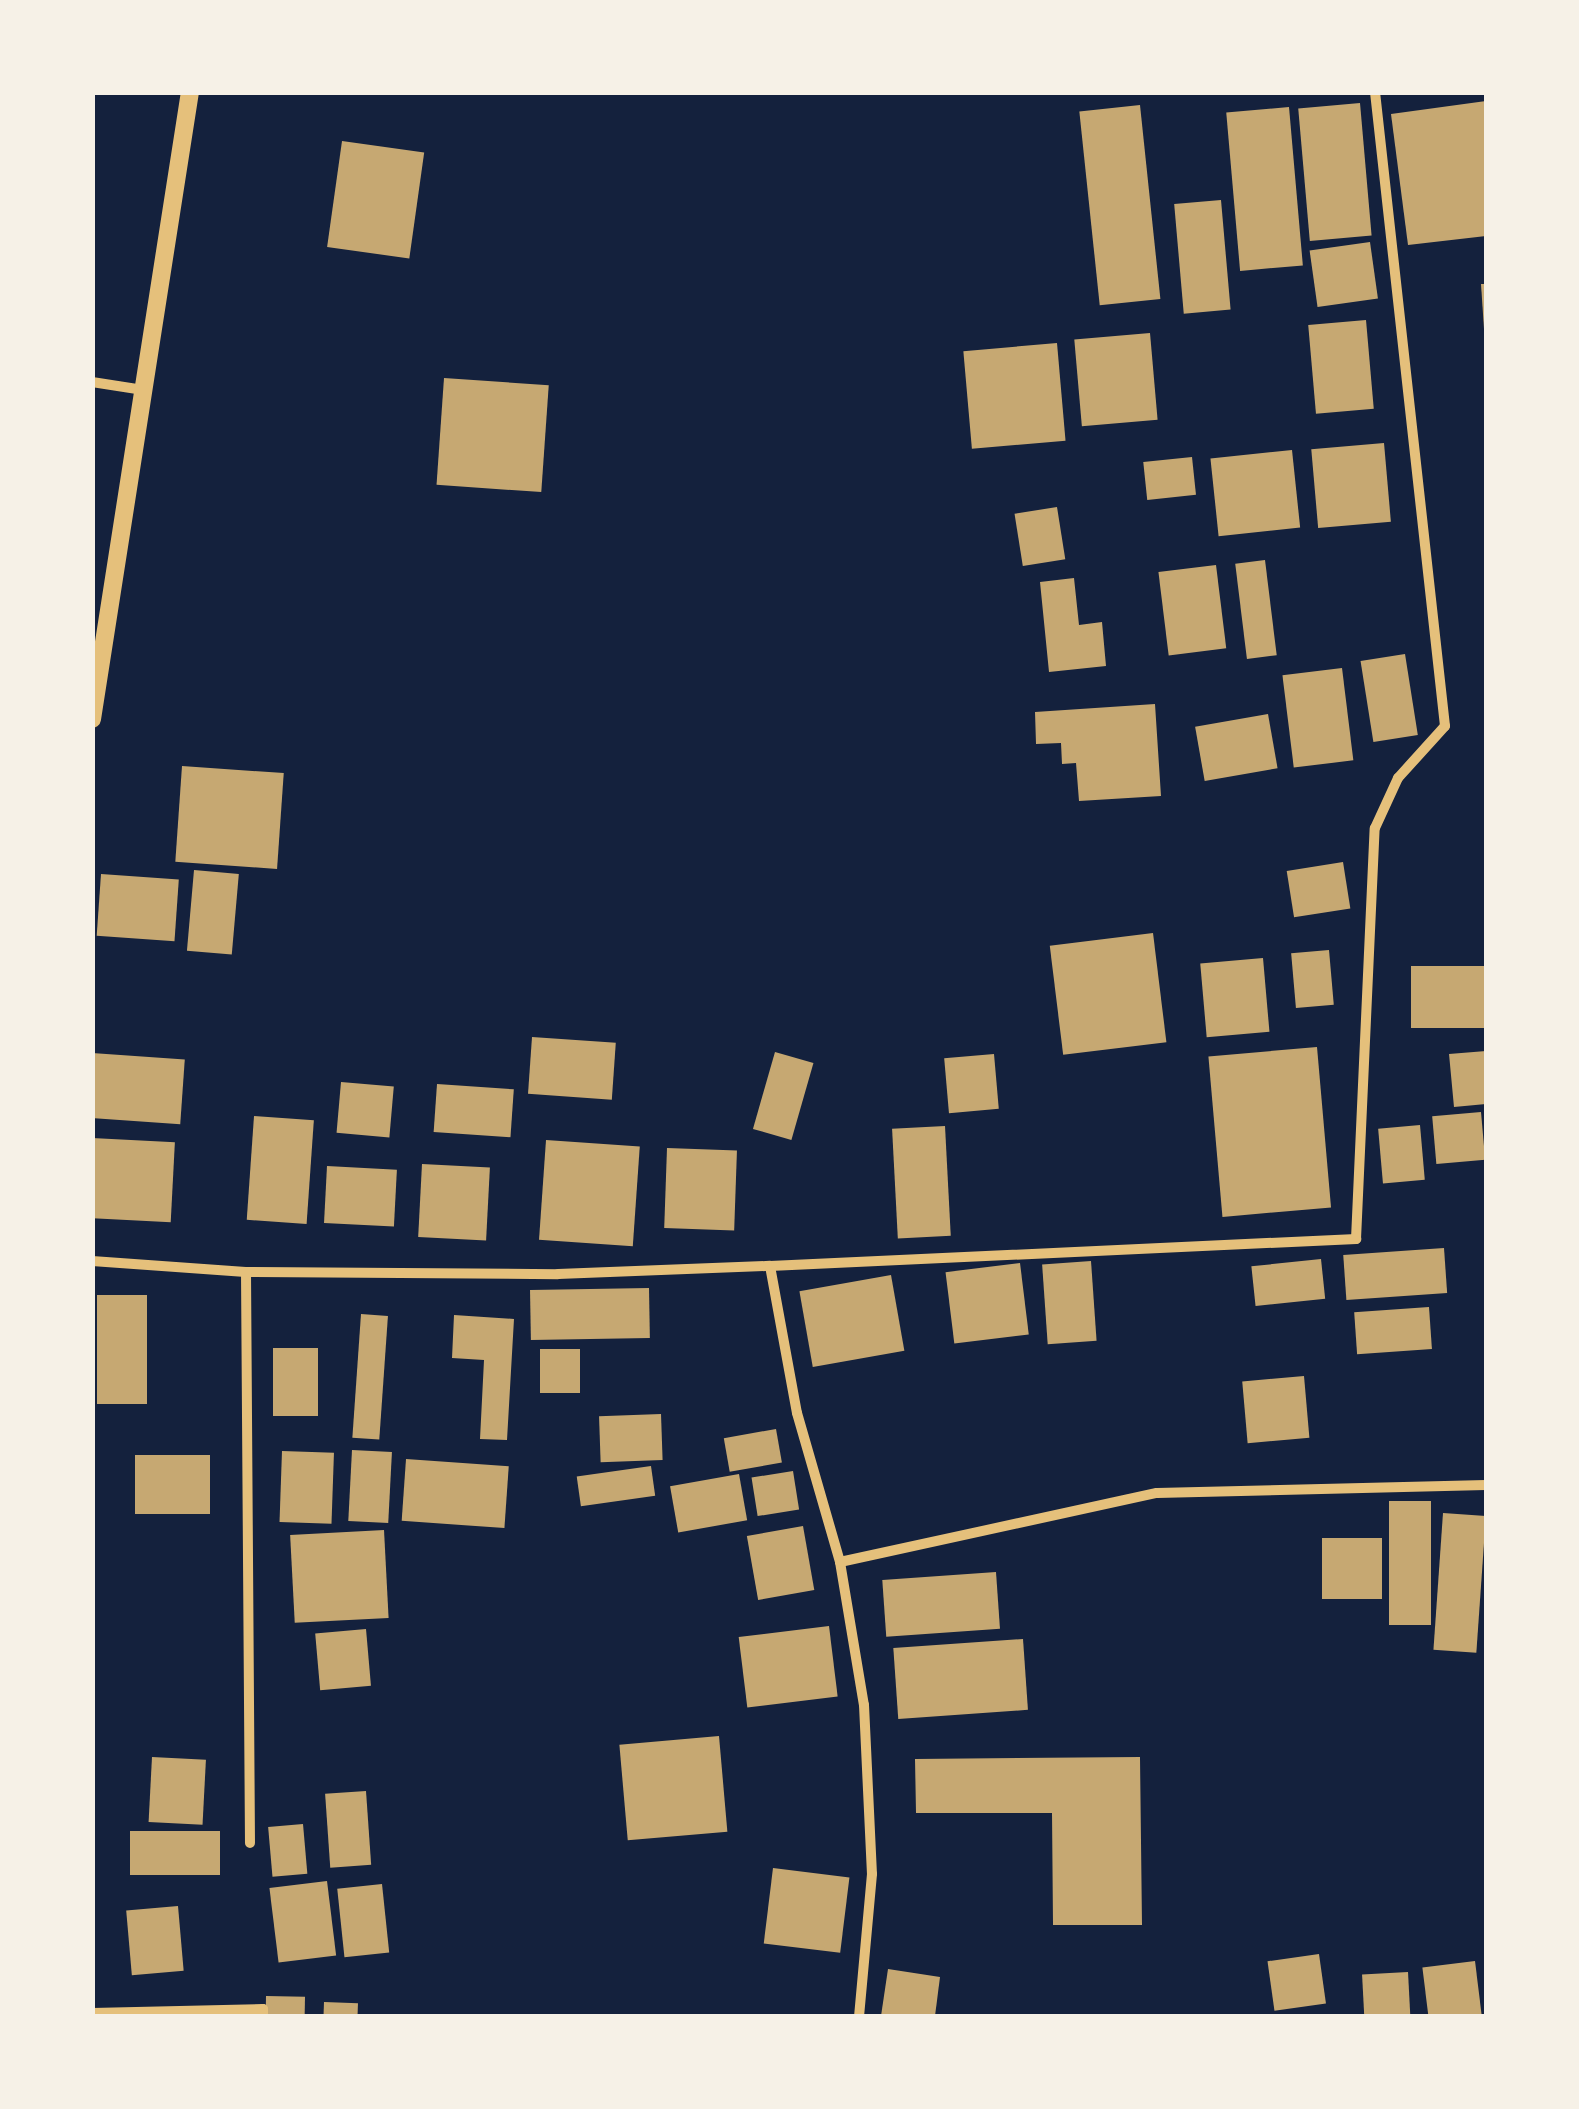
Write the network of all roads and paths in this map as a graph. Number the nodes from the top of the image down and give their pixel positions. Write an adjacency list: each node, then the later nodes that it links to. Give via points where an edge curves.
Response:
1 (190, 92): 4 (street)
2 (1375, 92): 7 (street, via 1445,726 1398,778 1376,828 1356,1239)
3 (92, 382): 4 (street)
4 (142, 390): 5 (street)
5 (92, 719)
6 (92, 1261): 8 (street)
7 (770, 1266): 8 (street, via 558,1274); 10 (street, via 797,1413)
8 (246, 1272): 11 (street)
9 (1486, 1485): 10 (street, via 1157,1493)
10 (840, 1562): 14 (street, via 864,1705 871,1855)
11 (250, 1843)
12 (92, 2013): 13 (street, via 263,2008)
13 (263, 2016)
14 (859, 2016)

